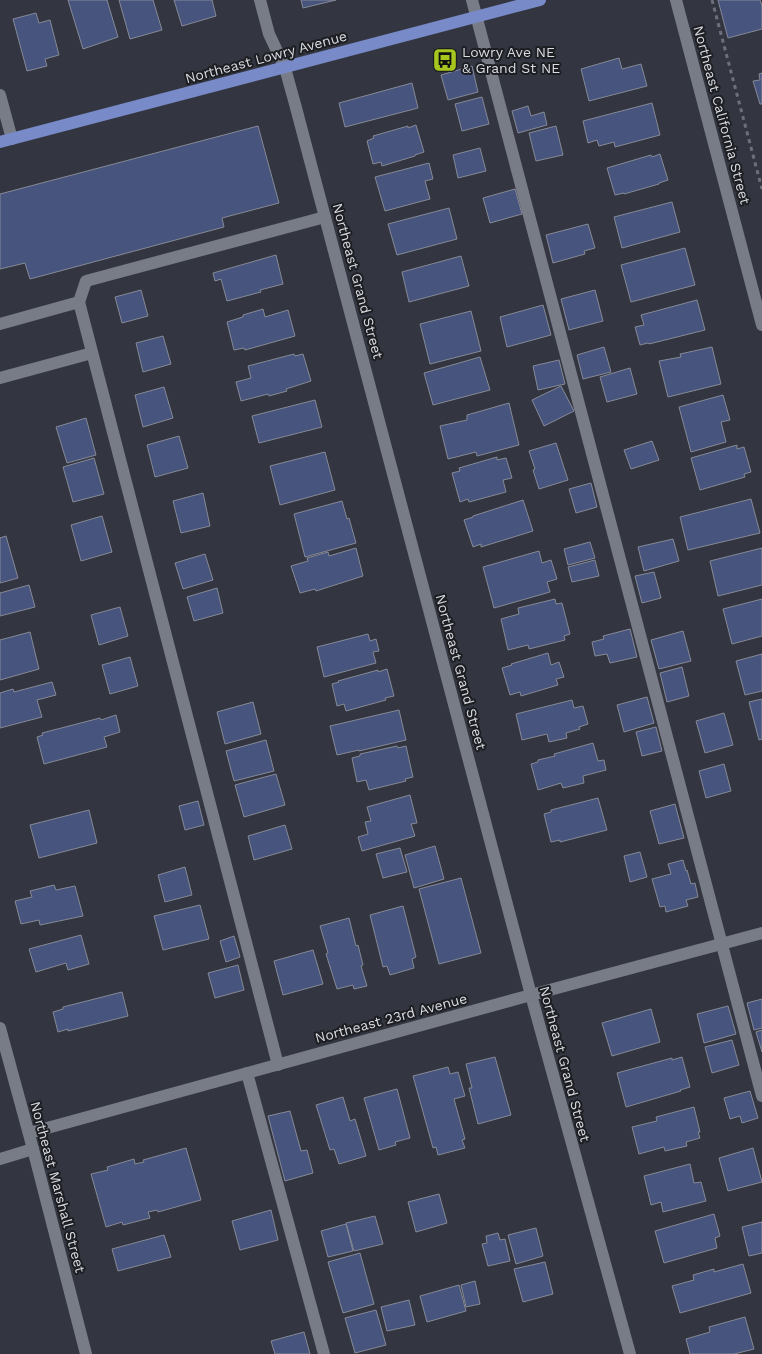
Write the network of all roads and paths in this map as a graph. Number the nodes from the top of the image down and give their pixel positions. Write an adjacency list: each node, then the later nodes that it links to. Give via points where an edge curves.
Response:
1 (260, 0): 7 (street, Northeast Grand Street, via 269,34)
2 (472, 0): 6 (street)
3 (540, 0): 6 (main road, Northeast Lowry Avenue)
4 (676, 0): 14 (street, Northeast California Street)
5 (712, 0): 10 (path)
6 (477, 17): 7 (main road, Northeast Lowry Avenue); 18 (street)
7 (285, 68): 9 (main road, Northeast Lowry Avenue); 11 (street, Northeast Grand Street)
8 (0, 95): 9 (street)
9 (6, 141)
10 (762, 189)
11 (326, 217): 12 (street, via 86,281); 19 (street, Northeast Grand Street)
12 (79, 302): 13 (street); 15 (street)
13 (0, 324)
14 (762, 325)
15 (92, 353): 16 (street); 21 (street)
16 (0, 378)
17 (762, 934): 18 (street, Northeast 23rd Avenue)
18 (722, 944): 19 (street, Northeast 23rd Avenue); 23 (street)
19 (531, 995): 21 (street, Northeast 23rd Avenue); 29 (street, Northeast Grand Street)
20 (0, 1028): 24 (street, Northeast Marshall Street)
21 (278, 1065): 22 (street, Northeast 23rd Avenue)
22 (247, 1073): 24 (street, Northeast 23rd Avenue); 28 (street)
23 (762, 1096)
24 (29, 1132): 25 (street, Northeast Marshall Street)
25 (34, 1149): 26 (street); 27 (street, Northeast Marshall Street)
26 (0, 1159)
27 (86, 1354)
28 (324, 1354)
29 (630, 1354)

